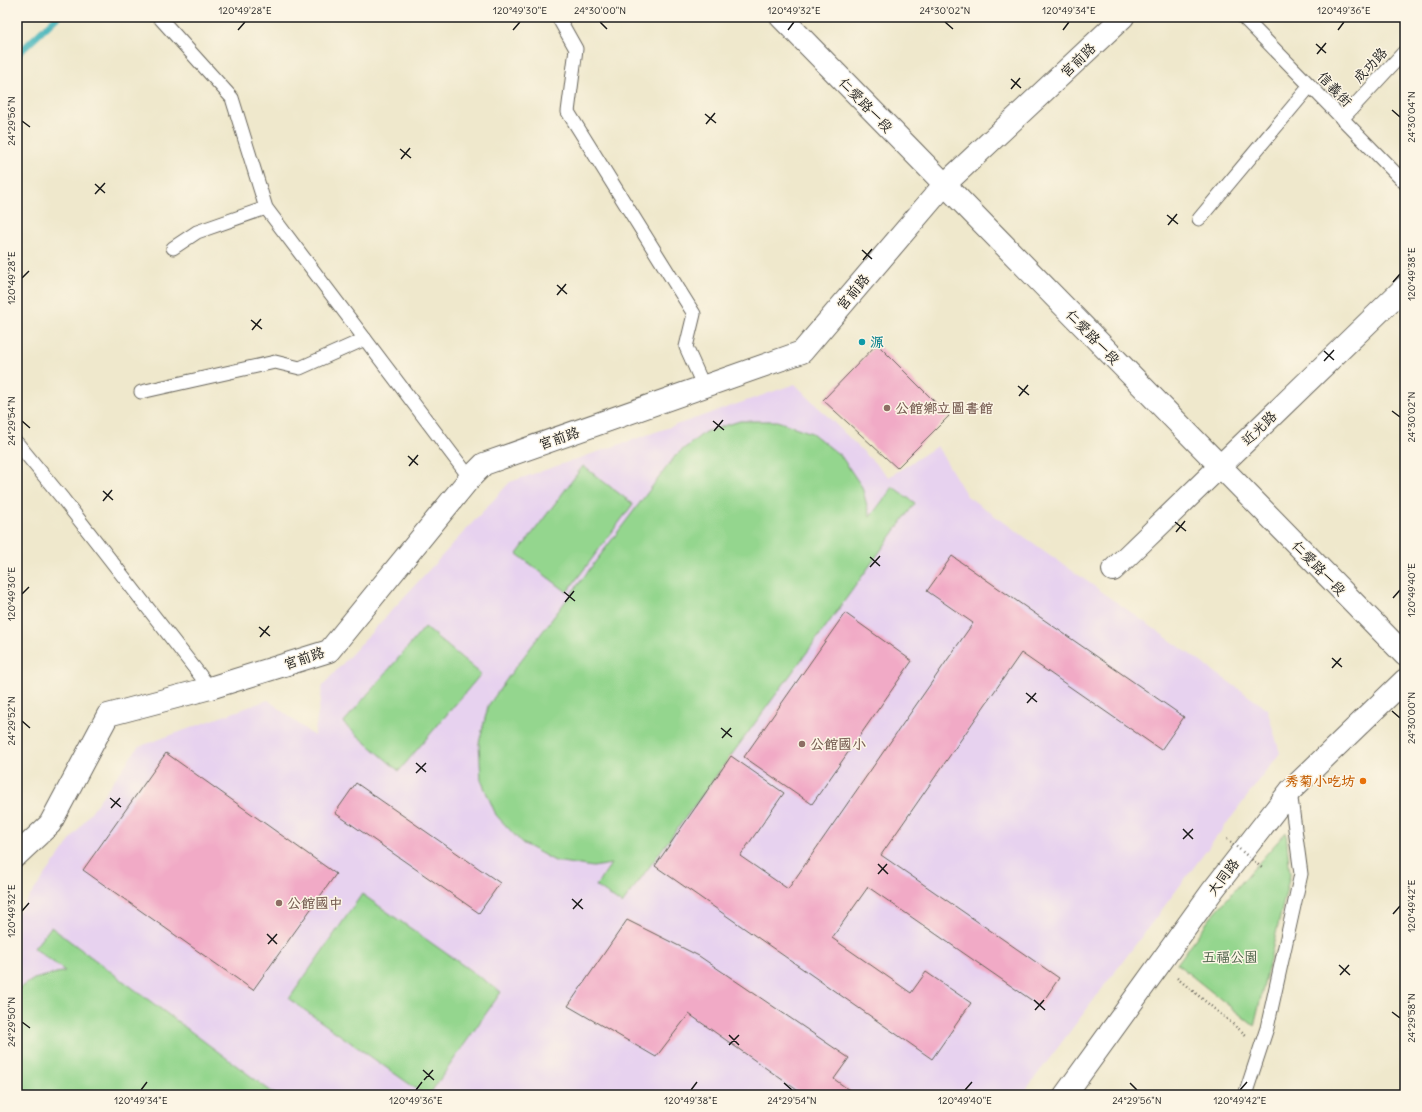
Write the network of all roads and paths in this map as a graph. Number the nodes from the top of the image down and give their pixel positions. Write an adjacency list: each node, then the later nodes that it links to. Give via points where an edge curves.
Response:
1 (159, 17): 11 (lane, via 232,98)
2 (558, 17): 16 (lane, via 576,49 568,112 694,314 686,347)
3 (781, 17): 10 (street, 仁愛路一段)
4 (1123, 17): 10 (street, 宮前路)
5 (1243, 17): 7 (lane, 信義街)
6 (1405, 51): 8 (lane, 成功路)
7 (1310, 86): 8 (lane, 信義街); 12 (lane)
8 (1342, 119): 9 (lane, 信義街)
9 (1405, 183)
10 (944, 185): 16 (street, 宮前路, via 802,352); 19 (street, 仁愛路一段)
11 (266, 208): 13 (lane, via 197,232); 15 (lane)
12 (1198, 219)
13 (173, 248)
14 (1405, 287): 19 (street, 近光路)
15 (365, 339): 17 (lane, via 300,368 275,362); 20 (lane)
16 (704, 387): 20 (street, 宮前路, via 484,464)
17 (141, 392)
18 (17, 443): 24 (lane)
19 (1220, 466): 21 (street, 近光路); 22 (street, 仁愛路一段)
20 (470, 478): 24 (street, 宮前路, via 329,651)
21 (1113, 570)
22 (1405, 655)
23 (1405, 680): 25 (street, 大同路)
24 (210, 688): 27 (street, 宮前路, via 108,715 50,824)
25 (1290, 791): 29 (street, 大同路, via 1213,890); 30 (lane, via 1302,874)
26 (1227, 839): 28 (path, bridge)
27 (17, 855)
28 (1262, 868)
29 (1160, 964): 30 (path); 31 (street, 大同路)
30 (1261, 1047): 32 (lane)
31 (1065, 1095)
32 (1245, 1095)

